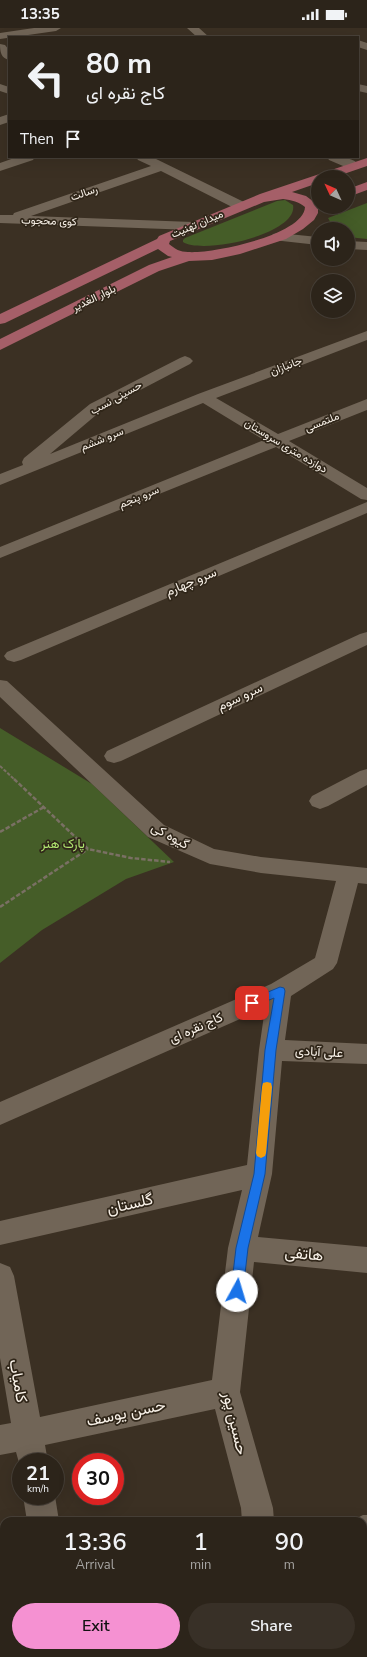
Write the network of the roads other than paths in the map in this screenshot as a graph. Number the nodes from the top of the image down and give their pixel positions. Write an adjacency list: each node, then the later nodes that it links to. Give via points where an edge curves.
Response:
1 (56, 28): 3 (street)
2 (192, 28): 5 (street)
3 (40, 32): 4 (street)
4 (0, 36)
5 (203, 36)
6 (1, 48): 7 (street)
7 (8, 56)
8 (26, 158): 15 (street)
9 (144, 158): 13 (street)
10 (169, 158): 13 (street, رسالت)
11 (335, 158): 14 (street)
12 (367, 162): 14 (main road)
13 (158, 165): 22 (street); 24 (street, رسالت)
14 (354, 166): 16 (main road)
15 (0, 167)
16 (343, 170)
17 (311, 181): 20 (main road)
18 (367, 186): 19 (main road)
19 (355, 190)
20 (265, 197): 21 (main road, میدان تهنیت, via 292,196); 22 (main road, میدان تهنیت)
21 (311, 203)
22 (241, 206): 26 (main road, میدان تهنیت)
23 (311, 214): 27 (main road, میدان تهنیت, via 306,221)
24 (4, 220): 25 (street, کوی محجوب)
25 (98, 223): 26 (street); 28 (street)
26 (193, 226): 28 (main road, میدان تهنیت)
27 (278, 237): 29 (street); 32 (main road, میدان تهنیت, via 238,251)
28 (163, 240): 32 (main road, میدان تهنیت, via 163,247 166,249); 33 (main road, بلوار الغدیر)
29 (311, 240)
30 (355, 245): 31 (street)
31 (367, 246)
32 (190, 256): 35 (main road, بلوار الغدیر, via 154,268)
33 (0, 320)
34 (367, 335): 37 (street, جانبازان)
35 (0, 346)
36 (185, 361): 40 (street, حسینی نسب, via 96,408)
37 (204, 397): 39 (street, دوازده متری سروستان); 40 (street, سرو ششم)
38 (367, 404): 39 (street, ملتمسی)
39 (278, 440): 42 (street, دوازده متری سروستان); 44 (street, سرو پنجم)
40 (16, 474): 41 (street, سرو ششم)
41 (0, 480)
42 (367, 495)
43 (367, 508): 46 (street, سرو چهارم)
44 (0, 553)
45 (367, 638): 48 (street, سرو سوم)
46 (14, 656)
47 (0, 686): 51 (street, گیوه کی, via 156,831 210,856 261,865)
48 (114, 756)
49 (367, 776): 50 (street)
50 (320, 801)
51 (358, 874): 52 (street, کاج نقره ای, via 325,963)
52 (280, 991): 53 (street, حسین پور); 55 (street, کاج نقره ای)
53 (270, 1050): 54 (street, علی آبادی); 56 (street, حسین پور)
54 (367, 1054)
55 (0, 1114)
56 (259, 1174): 57 (street, گلستان); 58 (street, حسین پور)
57 (0, 1233)
58 (242, 1248): 59 (street, هاتفی); 61 (street, حسین پور)
59 (367, 1260)
60 (0, 1276): 62 (street, کامیاب)
61 (225, 1392): 62 (street, حسن یوسف); 65 (street, حسین پور)
62 (20, 1445)
63 (40, 1505): 64 (street)
64 (42, 1517)
65 (258, 1517)

